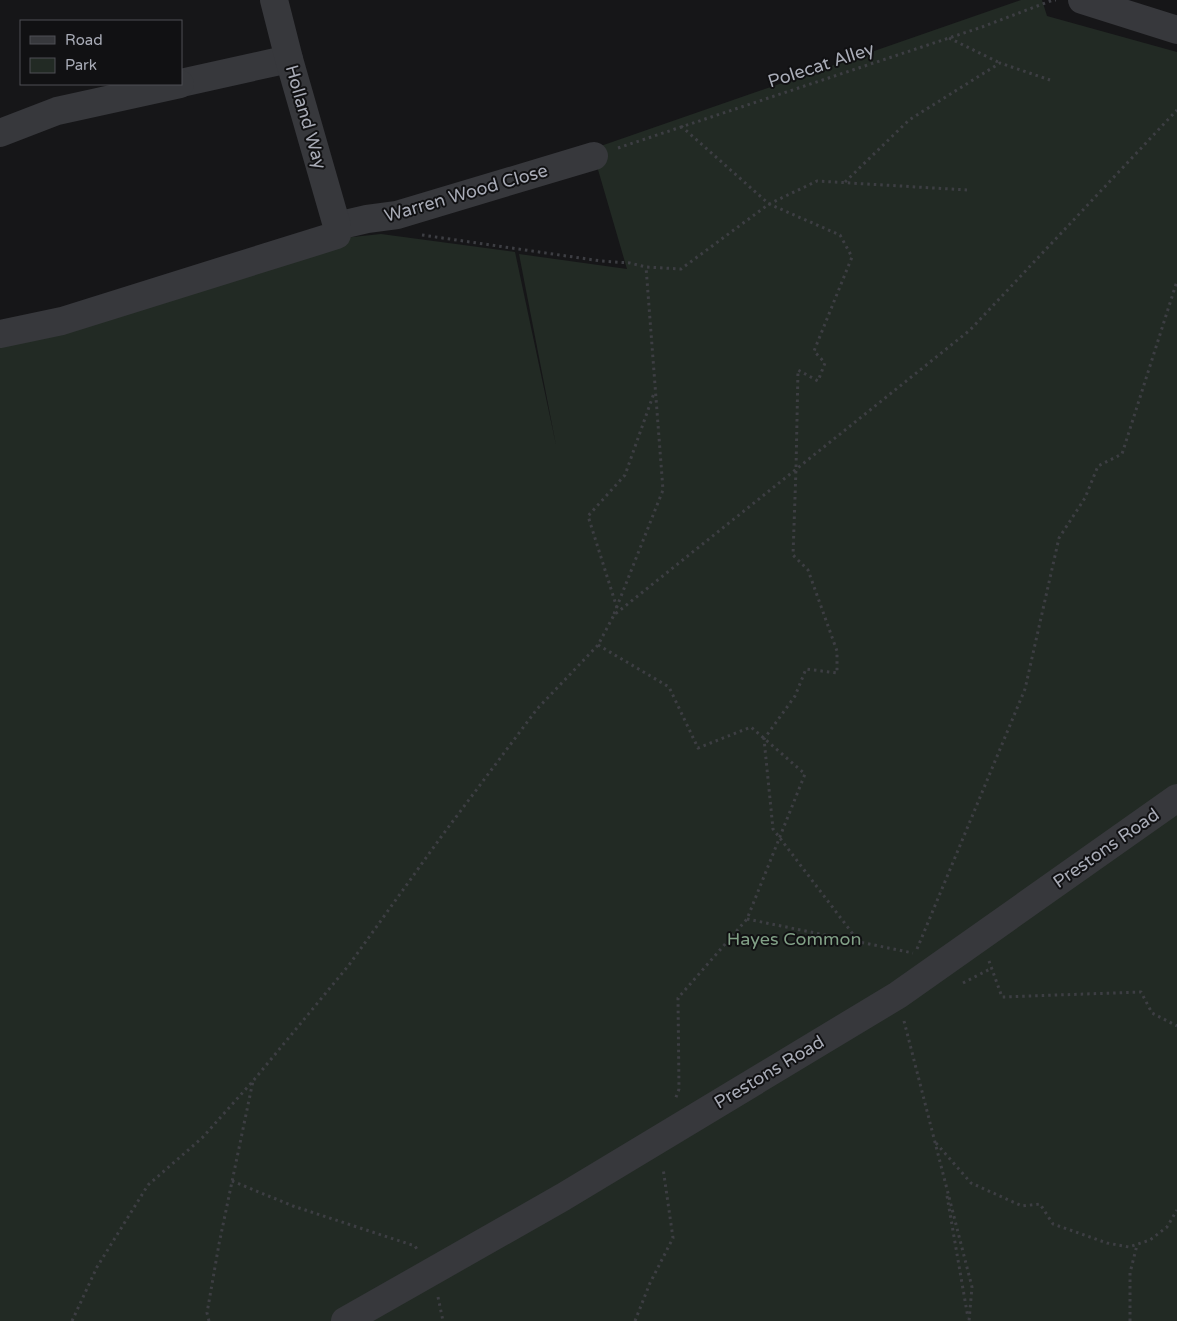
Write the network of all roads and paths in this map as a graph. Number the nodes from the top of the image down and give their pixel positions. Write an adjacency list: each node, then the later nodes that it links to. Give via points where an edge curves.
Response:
1 (274, 0): 6 (street, Holland Way)
2 (1056, 0): 5 (path, Polecat Alley)
3 (1082, 0): 4 (street)
4 (1177, 30)
5 (948, 38): 7 (path); 12 (path, Polecat Alley)
6 (289, 59): 9 (street); 18 (street, Holland Way)
7 (1000, 63): 8 (path); 15 (path, via 909,120)
8 (1050, 80)
9 (182, 84)
10 (175, 85): 13 (street, via 57,111)
11 (1177, 110): 24 (path, via 970,330)
12 (681, 126): 14 (path, Polecat Alley); 17 (path)
13 (0, 133)
14 (594, 156): 18 (street, Warren Wood Close)
15 (844, 182): 16 (path); 17 (path, via 817,180)
16 (967, 190)
17 (769, 204): 20 (path, via 681,269); 24 (path, via 840,235 852,257 814,351 824,363 818,381 798,370)
18 (337, 230): 22 (street, Warren Wood Close, via 62,321)
19 (420, 235): 20 (path)
20 (646, 267): 23 (path)
21 (1177, 281): 34 (path, via 1122,454 1098,466 1085,498 1059,538 1025,690)
22 (0, 334)
23 (655, 390): 25 (path, via 662,490); 25 (path, via 626,475 588,516)
24 (796, 469): 26 (path); 28 (path, via 793,555 808,570 837,651 837,672 806,669 795,696)
25 (616, 608): 26 (path)
26 (614, 615): 27 (path)
27 (598, 646): 28 (path, via 669,687 698,748 751,727); 37 (path, via 537,709 349,964)
28 (764, 739): 30 (path, via 773,829); 30 (path, via 805,774)
29 (1177, 798): 32 (street, Prestons Road)
30 (780, 838): 31 (path); 33 (path)
31 (747, 919): 33 (path); 38 (path, via 678,998 679,1089)
32 (980, 937): 35 (street, Prestons Road); 36 (path, via 1002,996 1141,992 1152,1013)
33 (859, 942): 34 (path)
34 (915, 953): 35 (path)
35 (898, 995): 38 (street, Prestons Road); 39 (path)
36 (1177, 1026)
37 (254, 1081): 41 (path); 45 (path, via 202,1138 148,1185 97,1267)
38 (659, 1139): 44 (street, Prestons Road); 49 (path, via 672,1238)
39 (936, 1143): 40 (path); 43 (path, via 972,1183 1022,1206 1040,1204 1053,1224 1107,1243 1129,1247)
40 (943, 1171): 50 (path); 50 (path, via 972,1287)
41 (232, 1181): 44 (path, via 293,1206 415,1246); 46 (path, via 207,1313)
42 (1177, 1210): 43 (path, via 1167,1227 1150,1240)
43 (1137, 1244): 51 (path, via 1130,1273)
44 (432, 1271): 47 (street, Prestons Road); 48 (path)
45 (72, 1321)
46 (209, 1321)
47 (345, 1321)
48 (443, 1321)
49 (635, 1321)
50 (969, 1321)
51 (1130, 1321)

